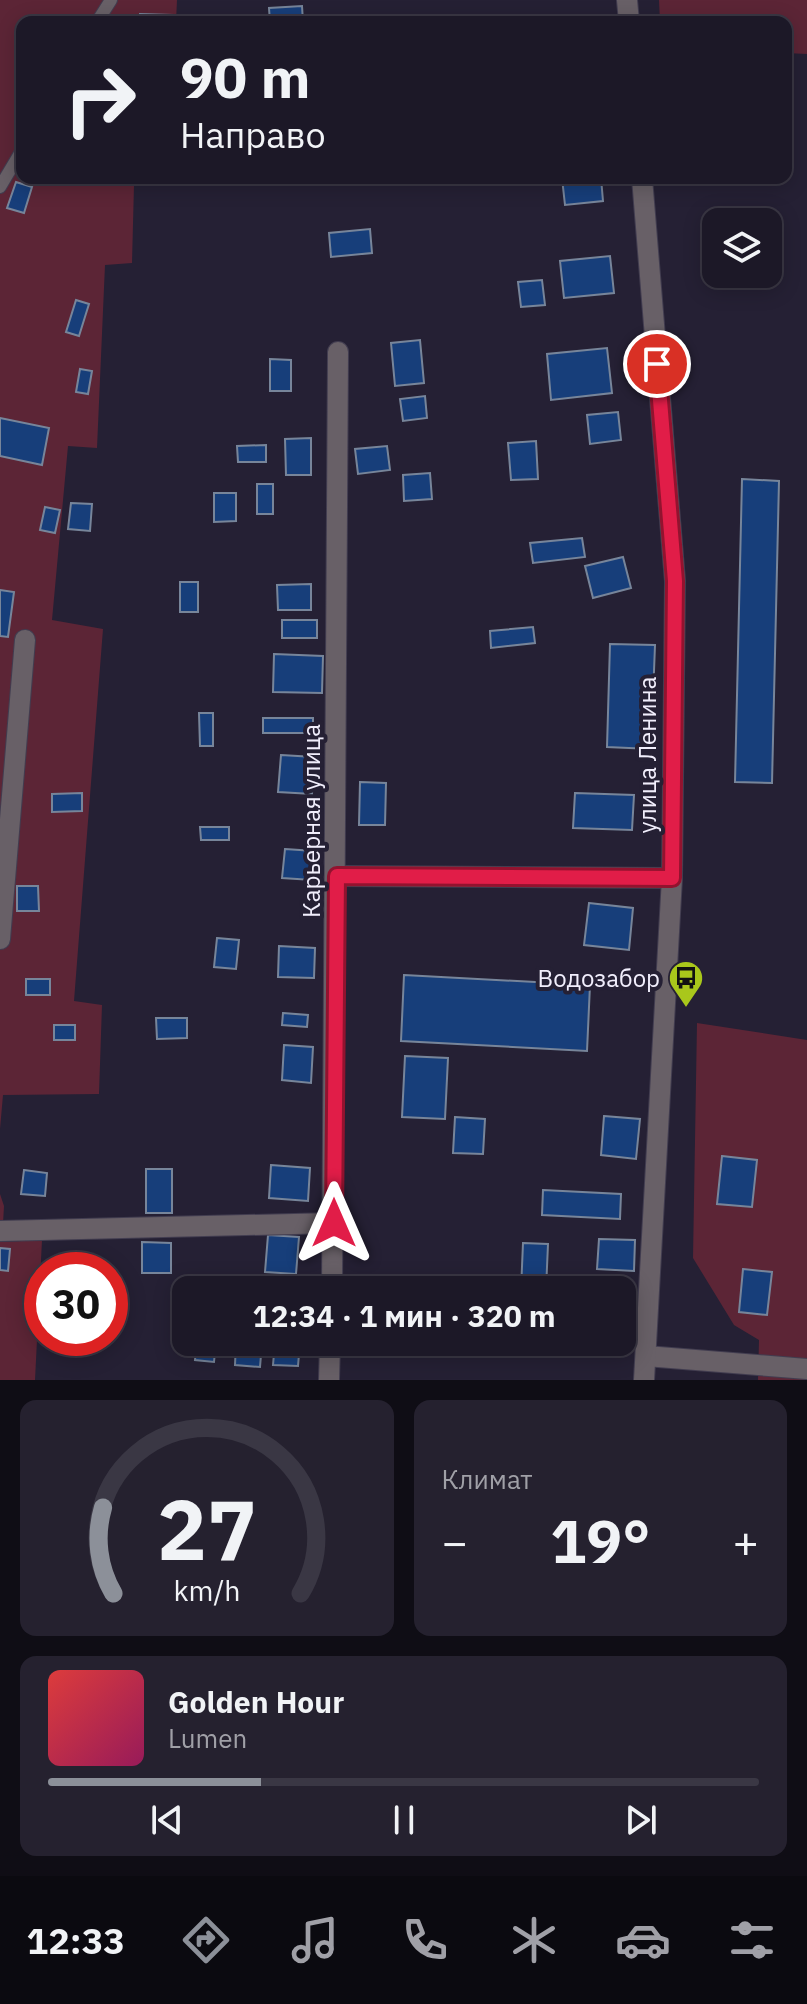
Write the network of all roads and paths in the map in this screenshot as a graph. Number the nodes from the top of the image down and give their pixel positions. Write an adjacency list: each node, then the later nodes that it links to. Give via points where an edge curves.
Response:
1 (16, 160): 3 (lane)
2 (642, 184): 7 (street, улица Ленина, via 675,581)
3 (0, 187)
4 (338, 352): 6 (street, Карьерная улица)
5 (25, 640): 8 (street)
6 (337, 876): 7 (street); 9 (street, Карьерная улица)
7 (672, 878): 13 (street, улица Ленина)
8 (0, 939)
9 (334, 1223): 10 (street); 11 (street, Карьерная улица)
10 (2, 1228)
11 (332, 1276)
12 (330, 1356): 15 (street)
13 (646, 1356): 14 (street); 16 (street, улица Ленина)
14 (807, 1369)
15 (329, 1380)
16 (644, 1380)

